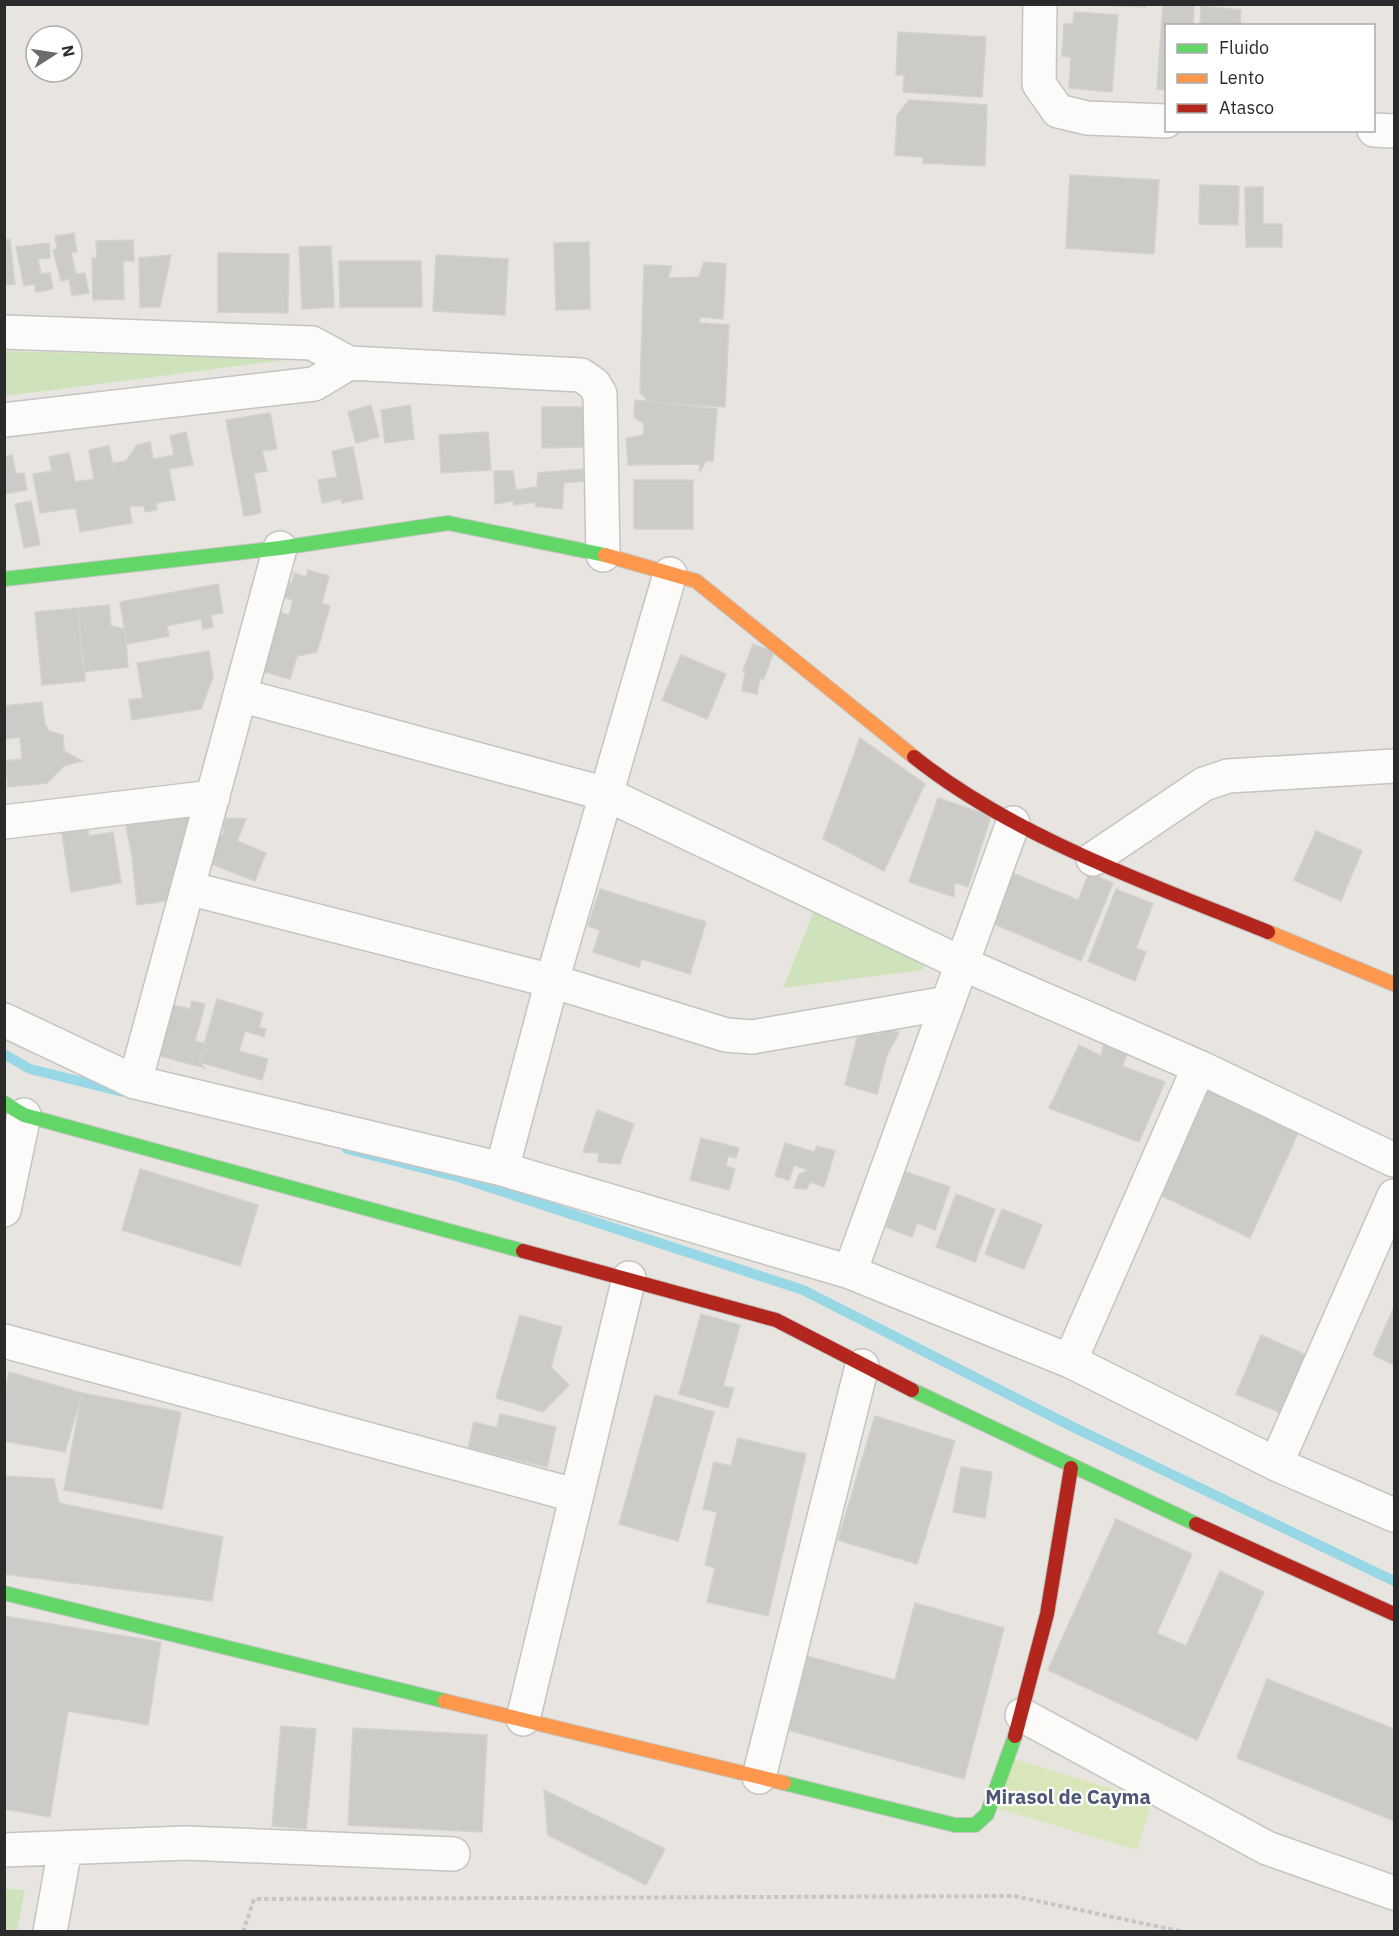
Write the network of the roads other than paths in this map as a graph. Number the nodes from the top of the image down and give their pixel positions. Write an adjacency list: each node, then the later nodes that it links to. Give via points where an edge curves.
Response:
1 (1040, 4): 2 (street, via 1039,84 1058,111 1087,118)
2 (1165, 121)
3 (1375, 130): 4 (street)
4 (1395, 131)
5 (4, 332): 6 (street, via 312,343)
6 (349, 363): 7 (street, via 314,384); 9 (street, via 581,375 594,384 600,394)
7 (4, 420)
8 (280, 548): 9 (street, via 448,523); 11 (street); 12 (street)
9 (603, 555): 10 (street)
10 (670, 574): 14 (street); 17 (street, via 696,581 946,783)
11 (4, 579)
12 (240, 695): 14 (street); 15 (street)
13 (1395, 766): 18 (street, via 1228,776 1204,784)
14 (606, 794): 20 (street); 21 (street)
15 (213, 797): 16 (street); 19 (street)
16 (4, 822)
17 (1013, 823): 18 (street); 20 (street)
18 (1093, 859): 22 (street)
19 (188, 888): 21 (street); 26 (street)
20 (963, 964): 23 (street); 25 (street)
21 (552, 981): 23 (street, via 726,1035 752,1037); 29 (street)
22 (1395, 984)
23 (947, 1003): 32 (street)
24 (4, 1020): 26 (street)
25 (1199, 1067): 28 (street); 35 (street)
26 (135, 1082): 29 (street)
27 (14, 1109): 31 (street); 33 (street)
28 (1395, 1160)
29 (502, 1169): 32 (street)
30 (1395, 1196): 37 (street)
31 (4, 1210)
32 (850, 1272): 35 (street)
33 (629, 1278): 36 (street, via 776,1320); 39 (street)
34 (4, 1341): 39 (street)
35 (1070, 1361): 37 (street)
36 (862, 1366): 38 (street); 45 (street)
37 (1276, 1464): 40 (street)
38 (1071, 1468): 42 (street); 43 (street, via 1047,1614)
39 (574, 1495): 44 (street)
40 (1395, 1515)
41 (4, 1593): 44 (street)
42 (1395, 1614)
43 (1022, 1715): 45 (street, via 987,1814 975,1825 955,1825); 49 (street, via 1267,1848)
44 (523, 1719): 45 (street)
45 (759, 1777)
46 (4, 1850): 47 (street)
47 (65, 1850): 48 (street, via 186,1843); 50 (street)
48 (453, 1854)
49 (1395, 1893)
50 (50, 1932)

